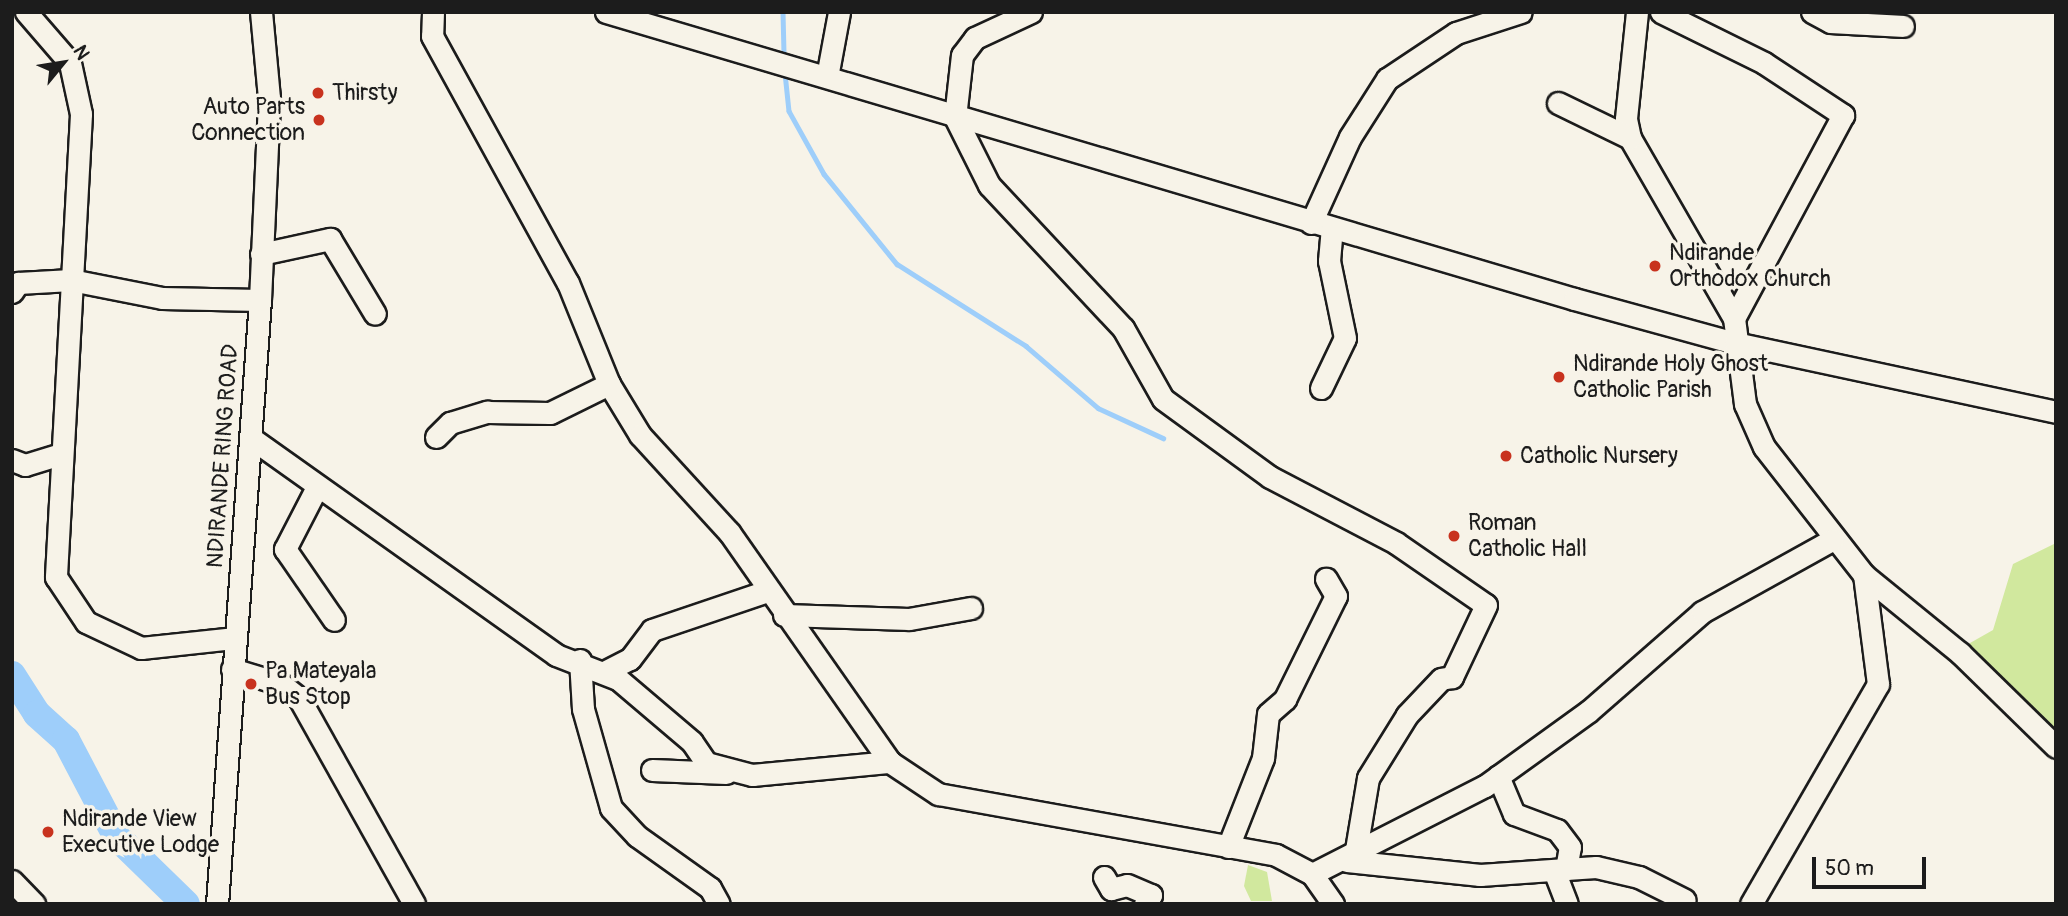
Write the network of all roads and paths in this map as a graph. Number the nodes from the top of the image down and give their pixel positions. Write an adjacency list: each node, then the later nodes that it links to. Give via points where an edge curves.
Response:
1 (26, 12): 20 (street, via 59,46 78,82)
2 (261, 12): 19 (street, NDIRANDE RING ROAD, via 269,98)
3 (433, 12): 26 (street, via 432,36 568,283)
4 (606, 12): 11 (street)
5 (839, 12): 13 (street)
6 (1031, 12): 15 (street, via 967,46)
7 (1521, 12): 17 (street, via 1456,33 1387,79 1354,127)
8 (1637, 12): 16 (street, via 1626,119)
9 (1661, 12): 24 (street, via 1764,63 1843,115)
10 (1812, 12): 12 (street, via 1831,22)
11 (652, 19): 13 (street)
12 (1903, 26)
13 (827, 77): 15 (street)
14 (1558, 103): 16 (street)
15 (955, 117): 17 (street); 52 (street, via 989,185 1123,328 1164,399 1270,478 1396,543 1486,605 1452,677 1441,679 1407,715 1368,778)
16 (1630, 138): 24 (street)
17 (1311, 223): 18 (street)
18 (1332, 229): 25 (street); 27 (street, via 1329,261 1345,338)
19 (261, 254): 22 (street, NDIRANDE RING ROAD); 23 (street, via 330,239)
20 (71, 280): 21 (street); 22 (street, via 162,298); 31 (street)
21 (14, 285)
22 (260, 300): 30 (street, NDIRANDE RING ROAD)
23 (375, 314)
24 (1734, 318): 25 (street)
25 (1735, 343): 28 (street); 35 (street, via 1745,404 1764,447)
26 (609, 384): 29 (street, via 550,413 487,412 450,423); 38 (street, via 640,435 729,532)
27 (1321, 388)
28 (2056, 412)
29 (436, 437)
30 (251, 438): 33 (street); 42 (street, NDIRANDE RING ROAD)
31 (58, 455): 32 (street); 34 (street)
32 (19, 463): 34 (street)
33 (317, 487): 41 (street, via 285,549); 43 (street, via 556,655)
34 (56, 488): 42 (street, via 53,568 92,627 141,648)
35 (1832, 540): 36 (street); 50 (street, via 1702,612 1606,697)
36 (1864, 575): 46 (street, via 1960,653); 65 (street, via 1878,684)
37 (1325, 579): 51 (street, via 1336,596 1285,699 1268,714 1263,758)
38 (767, 591): 40 (street); 45 (street, via 652,630 630,659)
39 (971, 608): 40 (street, via 909,619)
40 (784, 615): 47 (street)
41 (334, 620)
42 (235, 638): 44 (street, NDIRANDE RING ROAD)
43 (580, 660): 45 (street); 62 (street, via 583,709 611,807 636,836 709,888)
44 (232, 669): 60 (street, NDIRANDE RING ROAD); 61 (street, via 281,684 299,698)
45 (604, 672): 49 (street, via 692,742 706,763)
46 (2056, 747)
47 (890, 762): 49 (street); 51 (street, via 938,794)
48 (652, 769): 49 (street)
49 (732, 772)
50 (1498, 776): 52 (street); 53 (street, via 1514,814 1557,830 1570,848)
51 (1228, 847): 54 (street, via 1276,855)
52 (1351, 859): 53 (street, via 1480,875); 54 (street)
53 (1561, 871): 57 (street, via 1596,867 1639,877); 64 (street)
54 (1311, 874): 58 (street)
55 (1104, 877): 63 (street, via 1111,889 1128,885 1151,895)
56 (12, 881): 59 (street)
57 (1685, 900)
58 (1329, 902)
59 (34, 904)
60 (218, 904)
61 (414, 904)
62 (719, 904)
63 (1145, 904)
64 (1567, 904)
65 (1751, 904)

